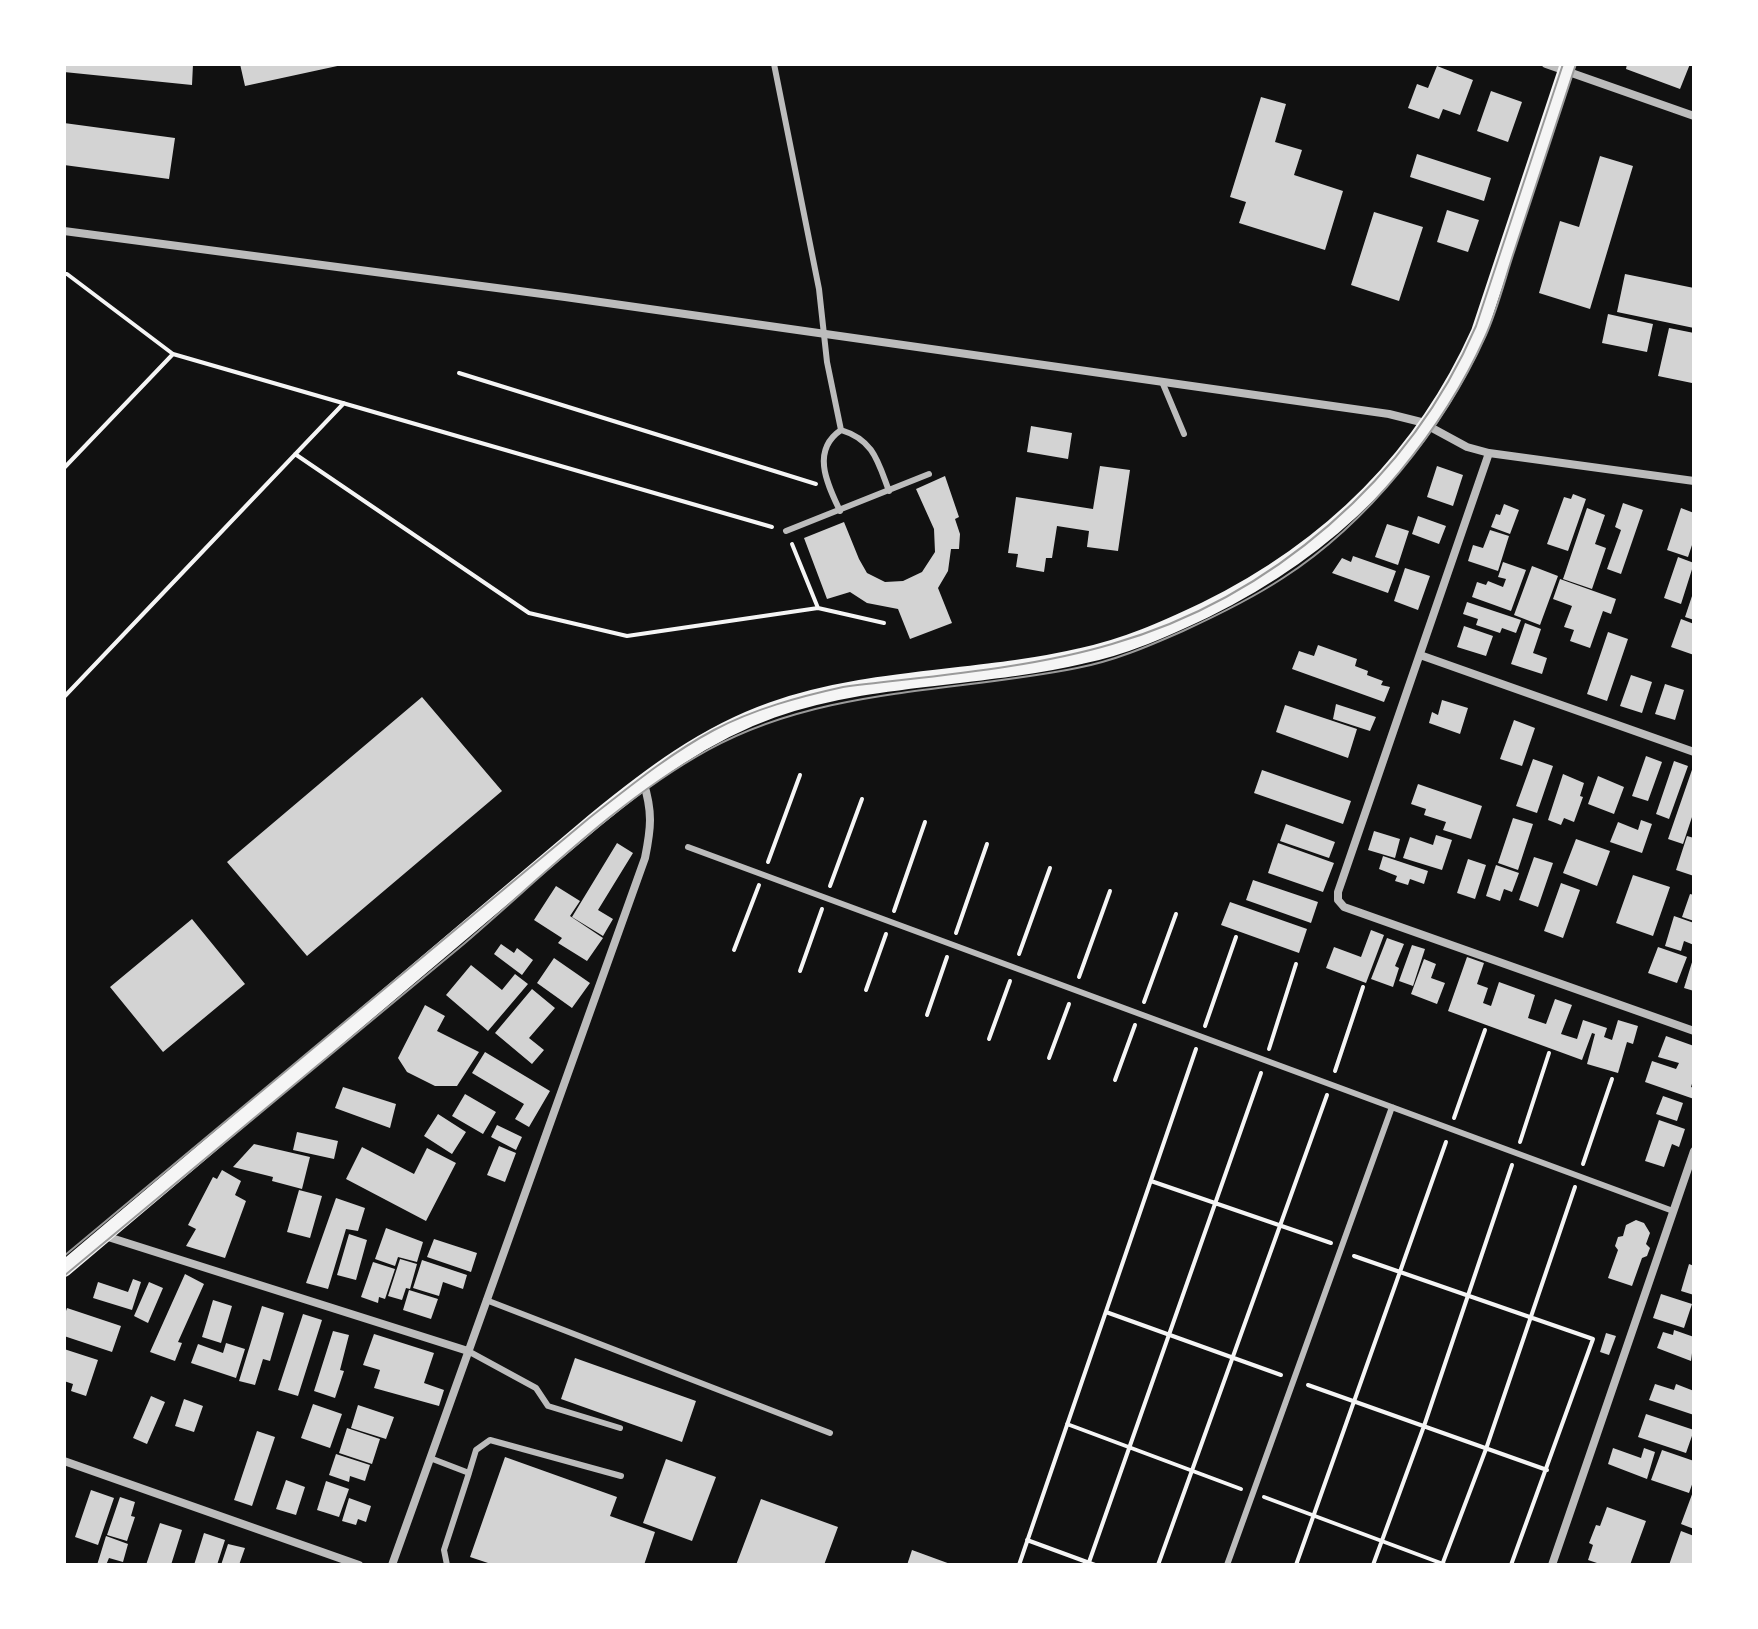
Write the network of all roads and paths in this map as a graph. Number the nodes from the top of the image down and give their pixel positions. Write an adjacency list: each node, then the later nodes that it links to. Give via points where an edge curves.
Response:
1 (774, 64): 7 (lane, via 819,289)
2 (1546, 64): 3 (street)
3 (1567, 68): 4 (street); 12 (main road, via 1479,332 1461,373)
4 (1694, 116)
5 (64, 231): 7 (street)
6 (64, 274): 8 (path)
7 (823, 335): 10 (street); 13 (lane)
8 (173, 354): 11 (path); 17 (path)
9 (459, 373): 20 (path)
10 (1163, 384): 12 (street, via 1389,414); 14 (lane)
11 (344, 403): 16 (path); 23 (path)
12 (1427, 425): 15 (street); 29 (main road, via 1389,475 1314,544 1276,571 1175,624 1080,657 798,702 719,732)
13 (841, 430): 20 (lane, via 823,456); 21 (lane, via 863,439 872,450)
14 (1184, 434)
15 (1489, 453): 19 (street); 26 (street)
16 (295, 454): 24 (path, via 529,613 627,636); 27 (path)
17 (64, 468)
18 (929, 474): 21 (lane)
19 (1694, 481)
20 (829, 488): 22 (lane)
21 (889, 491): 22 (lane)
22 (840, 511): 23 (lane)
23 (786, 531): 24 (path)
24 (818, 608): 25 (path)
25 (884, 623)
26 (1420, 655): 28 (street); 37 (street, via 1338,900 1344,907)
27 (64, 697)
28 (1694, 752)
29 (643, 781): 53 (main road); 58 (street, via 651,808 645,858)
30 (688, 847): 35 (lane)
31 (1176, 914): 35 (path)
32 (1236, 937): 38 (path)
33 (1296, 964): 40 (path)
34 (1363, 987): 43 (path)
35 (1139, 1014): 38 (lane); 42 (path)
36 (1485, 1030): 45 (path)
37 (1694, 1031)
38 (1201, 1037): 40 (lane); 49 (path)
39 (1549, 1053): 47 (path)
40 (1266, 1060): 43 (lane); 50 (path)
41 (1612, 1079): 48 (path)
42 (1115, 1080)
43 (1330, 1084): 44 (lane); 52 (path)
44 (1392, 1107): 45 (lane); 54 (lane)
45 (1450, 1129): 47 (lane); 56 (path)
46 (1694, 1151): 51 (street)
47 (1516, 1153): 48 (lane); 57 (path)
48 (1578, 1176): 51 (lane); 60 (path)
49 (1151, 1181): 50 (path); 59 (path)
50 (1217, 1203): 52 (path); 61 (path)
51 (1673, 1211): 87 (street)
52 (1281, 1226): 54 (path, via 1339,1246); 63 (path)
53 (105, 1235): 55 (main road); 62 (street)
54 (1339, 1251): 56 (path); 64 (lane)
55 (64, 1269)
56 (1400, 1272): 57 (path); 65 (path)
57 (1467, 1295): 60 (path); 66 (path)
58 (486, 1300): 62 (street); 68 (lane)
59 (1106, 1312): 61 (path); 75 (path)
60 (1529, 1317): 69 (path); 72 (path, via 1593,1339)
61 (1171, 1336): 63 (path); 76 (path)
62 (468, 1351): 67 (lane, via 529,1383 548,1406); 70 (street)
63 (1233, 1358): 64 (path); 81 (path)
64 (1293, 1380): 65 (path); 82 (lane)
65 (1354, 1401): 66 (path); 83 (path)
66 (1424, 1426): 69 (path); 84 (path)
67 (620, 1428)
68 (830, 1433)
69 (1486, 1449): 72 (path); 85 (path)
70 (430, 1458): 73 (lane); 78 (street)
71 (64, 1461): 77 (street)
72 (1547, 1470): 86 (path)
73 (469, 1473): 74 (lane, via 476,1450 490,1440); 79 (lane, via 444,1550)
74 (621, 1476)
75 (1027, 1540): 76 (path); 80 (path)
76 (1091, 1564)
77 (359, 1565)
78 (392, 1565)
79 (447, 1565)
80 (1019, 1565)
81 (1158, 1565)
82 (1227, 1565)
83 (1296, 1565)
84 (1373, 1565)
85 (1442, 1565)
86 (1511, 1565)
87 (1552, 1565)

